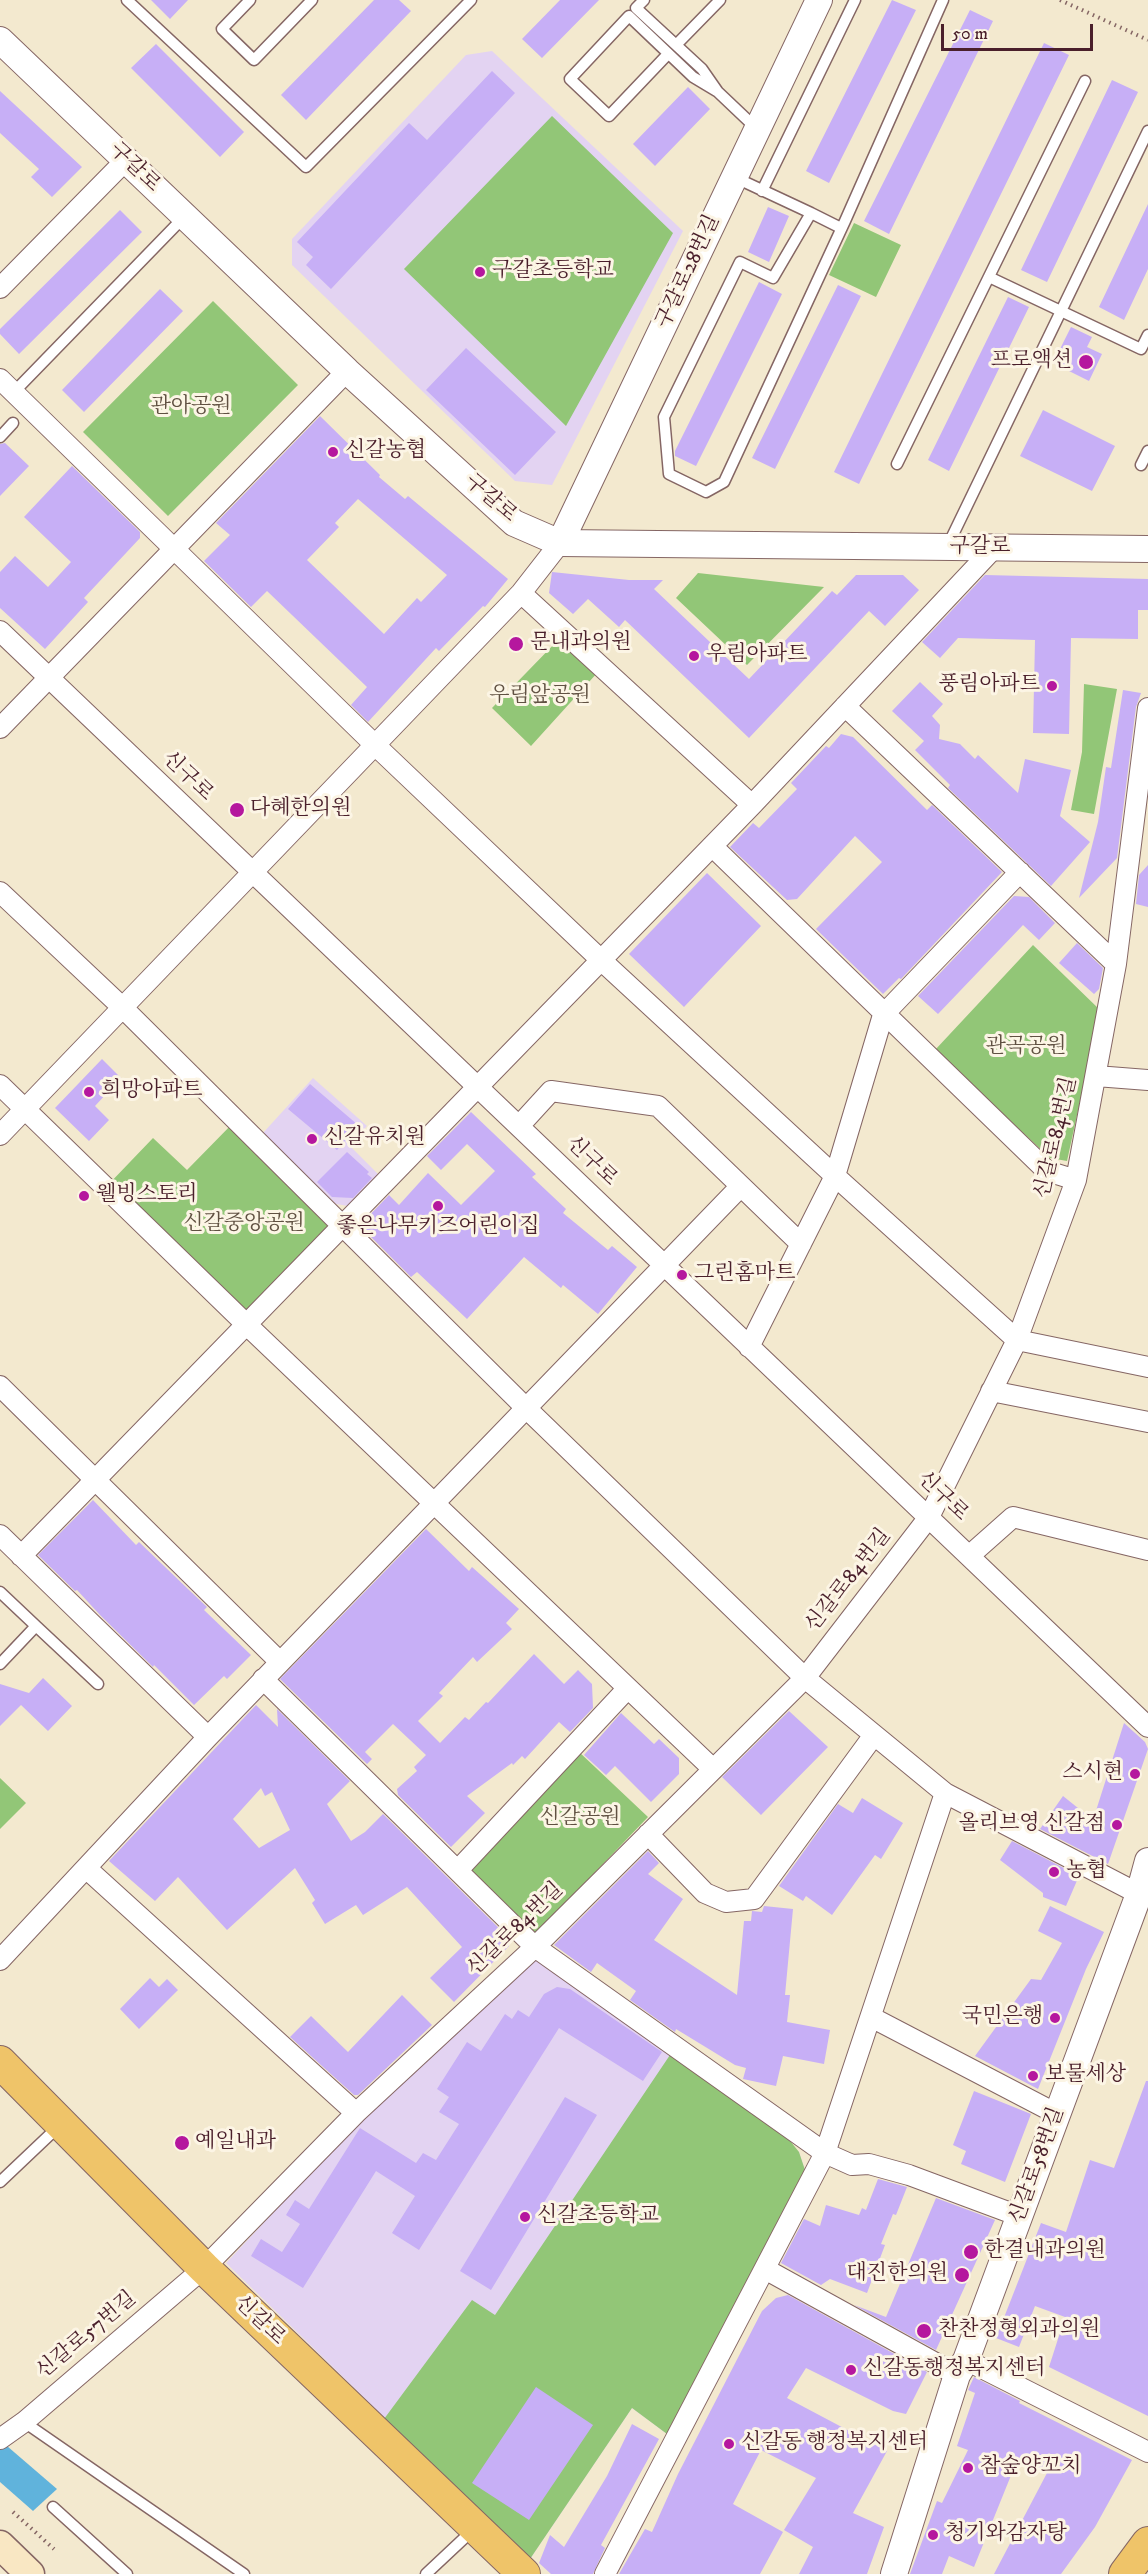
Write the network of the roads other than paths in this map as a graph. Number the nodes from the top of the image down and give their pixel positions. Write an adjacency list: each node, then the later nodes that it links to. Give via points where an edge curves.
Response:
1 (128, 0): 4 (lane, via 306,167)
2 (250, 0): 3 (lane, via 222,29 254,60)
3 (312, 0)
4 (471, 0)
5 (644, 0): 11 (lane, via 636,8)
6 (720, 0): 11 (lane)
7 (819, 0): 15 (street, 구갈로28번길)
8 (855, 0): 19 (lane)
9 (943, 0): 22 (lane)
10 (0, 40): 17 (street, 구갈로)
11 (676, 45): 14 (lane, via 702,69)
12 (668, 54): 12 (lane, via 609,116 570,79 629,16); 14 (lane, via 693,77)
13 (1085, 81): 23 (lane)
14 (718, 92): 15 (lane)
15 (757, 129): 18 (street, 구갈로28번길)
16 (1148, 131): 25 (lane)
17 (126, 160): 21 (street, 구갈로); 24 (street)
18 (734, 177): 19 (lane); 36 (street, 구갈로28번길)
19 (762, 190): 20 (lane)
20 (811, 213): 22 (lane); 22 (lane, via 774,278 740,262 664,417 669,474 706,492 723,482)
21 (185, 216): 28 (street, 구갈로); 30 (lane)
22 (841, 228)
23 (989, 277): 25 (lane); 34 (lane)
24 (0, 288)
25 (1061, 313): 27 (lane); 37 (lane)
26 (1148, 334): 27 (lane)
27 (1144, 351)
28 (347, 371): 36 (street, 구갈로, via 514,523); 40 (street)
29 (0, 379): 30 (street)
30 (14, 392): 40 (street)
31 (13, 423): 32 (lane)
32 (0, 437)
33 (1148, 452): 35 (lane)
34 (897, 464)
35 (1141, 465)
36 (560, 543): 37 (street, 구갈로); 41 (street)
37 (947, 548): 38 (street, 구갈로)
38 (994, 548): 39 (street, 구갈로); 44 (street)
39 (1148, 549)
40 (174, 550): 43 (street); 47 (street)
41 (521, 593): 47 (street); 48 (street)
42 (0, 632): 43 (street, 신구로)
43 (49, 679): 46 (street); 52 (street, 신구로)
44 (845, 706): 48 (street); 51 (street)
45 (1148, 708): 49 (street, 신갈로84번길)
46 (0, 728)
47 (375, 745): 52 (street); 54 (street)
48 (752, 805): 50 (street)
49 (1141, 823): 55 (street, 신갈로84번길)
50 (712, 846): 54 (street); 57 (street)
51 (1020, 872): 55 (street); 57 (street)
52 (252, 873): 56 (street); 61 (street, 신구로)
53 (0, 892): 56 (street)
54 (601, 960): 61 (street); 65 (street)
55 (1116, 964): 58 (street, 신갈로84번길)
56 (123, 1008): 62 (street); 68 (street)
57 (883, 1015): 65 (street); 66 (street, via 1047,1171)
58 (1096, 1076): 59 (street); 66 (street, 신갈로84번길)
59 (1148, 1080)
60 (0, 1085): 62 (street)
61 (478, 1087): 63 (street, 신구로); 68 (street)
62 (25, 1110): 64 (street); 71 (street)
63 (519, 1126): 67 (street, via 551,1091 658,1106); 70 (street, 신구로)
64 (0, 1136)
65 (835, 1176): 69 (street); 72 (street)
66 (1076, 1180): 72 (street, 신갈로84번길)
67 (741, 1186): 69 (street); 70 (street)
68 (344, 1226): 71 (street); 77 (street)
69 (801, 1244): 73 (street)
70 (663, 1264): 73 (street, 신구로); 77 (street)
71 (247, 1325): 79 (street); 80 (street)
72 (1017, 1340): 74 (street); 76 (street, 신갈로84번길)
73 (750, 1347): 81 (street, 신구로)
74 (1148, 1367)
75 (0, 1386): 79 (street)
76 (991, 1391): 78 (street); 81 (street, 신갈로84번길)
77 (525, 1407): 80 (street); 90 (street)
78 (1148, 1422)
79 (95, 1480): 84 (street); 88 (street)
80 (433, 1503): 88 (street); 93 (street)
81 (929, 1517): 85 (street, 신구로); 90 (street, 신갈로84번길)
82 (0, 1535): 84 (street)
83 (1148, 1550): 85 (street, via 1013,1517)
84 (21, 1556): 96 (street)
85 (969, 1556): 94 (street, 신구로)
86 (0, 1592): 87 (lane)
87 (36, 1626): 89 (lane); 92 (lane)
88 (280, 1662): 91 (street)
89 (0, 1664)
90 (805, 1678): 95 (street); 97 (street, 신갈로84번길)
91 (263, 1679): 96 (street); 102 (street)
92 (98, 1684)
93 (628, 1688): 97 (street); 102 (street)
94 (1148, 1727)
95 (874, 1735): 98 (street); 99 (street, via 754,1899 726,1902 705,1893)
96 (208, 1737): 101 (street)
97 (713, 1769): 99 (street, 신갈로84번길)
98 (945, 1793): 103 (street); 106 (street)
99 (648, 1834): 104 (street, 신갈로84번길)
100 (1148, 1861): 103 (street, 신갈로58번길)
101 (86, 1868): 105 (street); 108 (street)
102 (458, 1870): 104 (street)
103 (1139, 1894): 109 (street, 신갈로58번길)
104 (535, 1947): 108 (street, 신갈로84번길); 111 (street)
105 (0, 1960)
106 (871, 2017): 109 (street); 111 (street)
107 (0, 2062): 110 (main road, 신갈로)
108 (356, 2113): 114 (street, 신갈로84번길)
109 (1057, 2114): 113 (street, 신갈로58번길)
110 (61, 2124): 112 (lane); 114 (main road, 신갈로)
111 (825, 2153): 113 (street, via 852,2165 869,2164 909,2175); 115 (street)
112 (0, 2182)
113 (1019, 2216): 116 (street, 신갈로58번길)
114 (204, 2268): 117 (street, 신갈로57번길); 120 (main road, 신갈로)
115 (765, 2269): 116 (street); 128 (street)
116 (962, 2368): 118 (street); 129 (street, 신갈로58번길)
117 (12, 2430): 125 (lane)
118 (1148, 2452)
119 (53, 2507): 124 (lane)
120 (474, 2529): 126 (lane); 127 (main road, 신갈로)
121 (1148, 2543): 130 (main road)
122 (0, 2545): 123 (main road)
123 (30, 2574)
124 (127, 2574)
125 (244, 2574)
126 (426, 2574)
127 (524, 2574)
128 (606, 2574)
129 (894, 2574)
130 (1125, 2574)

